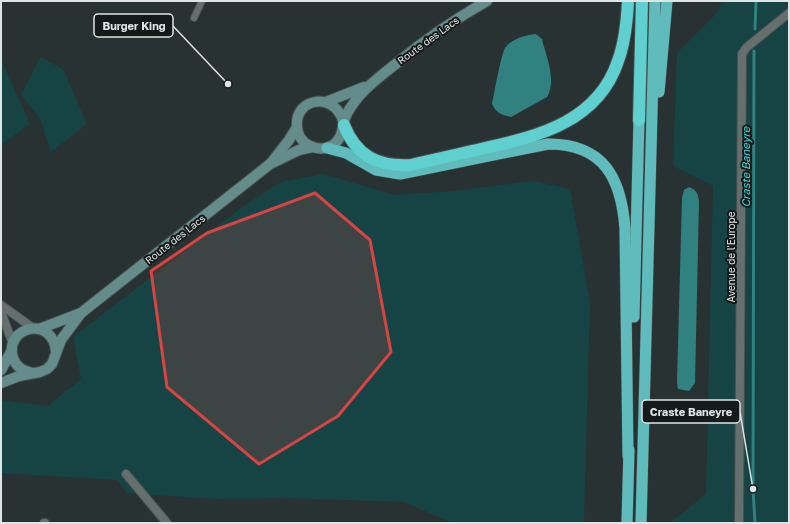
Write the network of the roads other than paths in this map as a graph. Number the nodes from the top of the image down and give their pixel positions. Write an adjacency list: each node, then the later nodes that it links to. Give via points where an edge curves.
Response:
1 (202, 1): 8 (street)
2 (487, 1): 9 (main road, Route des Lacs, via 426,40)
3 (628, 1): 12 (highway, via 624,39 610,79 598,97 584,110 566,123 548,131 513,142 399,166 369,157 352,142)
4 (642, 1): 11 (highway)
5 (655, 1): 14 (highway)
6 (667, 1): 14 (highway, via 661,78)
7 (789, 13): 32 (street, Avenue de l'Europe, via 751,43 742,54)
8 (194, 18)
9 (372, 82): 10 (main road, Route des Lacs); 12 (main road, Route des Lacs, via 352,106)
10 (326, 102): 12 (main road, via 339,110); 13 (main road, Route des Lacs, via 319,101 305,107 297,119)
11 (639, 120): 27 (highway)
12 (344, 125): 16 (main road, Route des Lacs, via 339,139)
13 (297, 127): 15 (main road, via 302,140); 17 (main road, Route des Lacs)
14 (652, 128): 31 (highway)
15 (313, 147): 16 (main road, Route des Lacs); 17 (main road, Route des Lacs, via 299,150)
16 (327, 148): 27 (highway, via 346,153 376,170 400,174 548,144 580,148 606,167 618,186 624,213)
17 (270, 164): 20 (main road, Route des Lacs)
18 (1, 305): 21 (street)
19 (1, 312): 22 (street)
20 (81, 313): 21 (main road, Route des Lacs); 23 (main road, Route des Lacs, via 61,340)
21 (36, 329): 22 (main road, Route des Lacs, via 23,331 18,335); 23 (main road, via 49,334)
22 (13, 347): 24 (main road, Route des Lacs); 25 (main road, via 14,361 19,367)
23 (56, 352): 25 (main road, Route des Lacs, via 52,364 46,369)
24 (1, 370)
25 (32, 373): 26 (main road, Route des Lacs)
26 (1, 383)
27 (628, 456): 30 (highway)
28 (126, 474): 29 (street)
29 (164, 522)
30 (627, 523)
31 (641, 523)
32 (739, 523)

